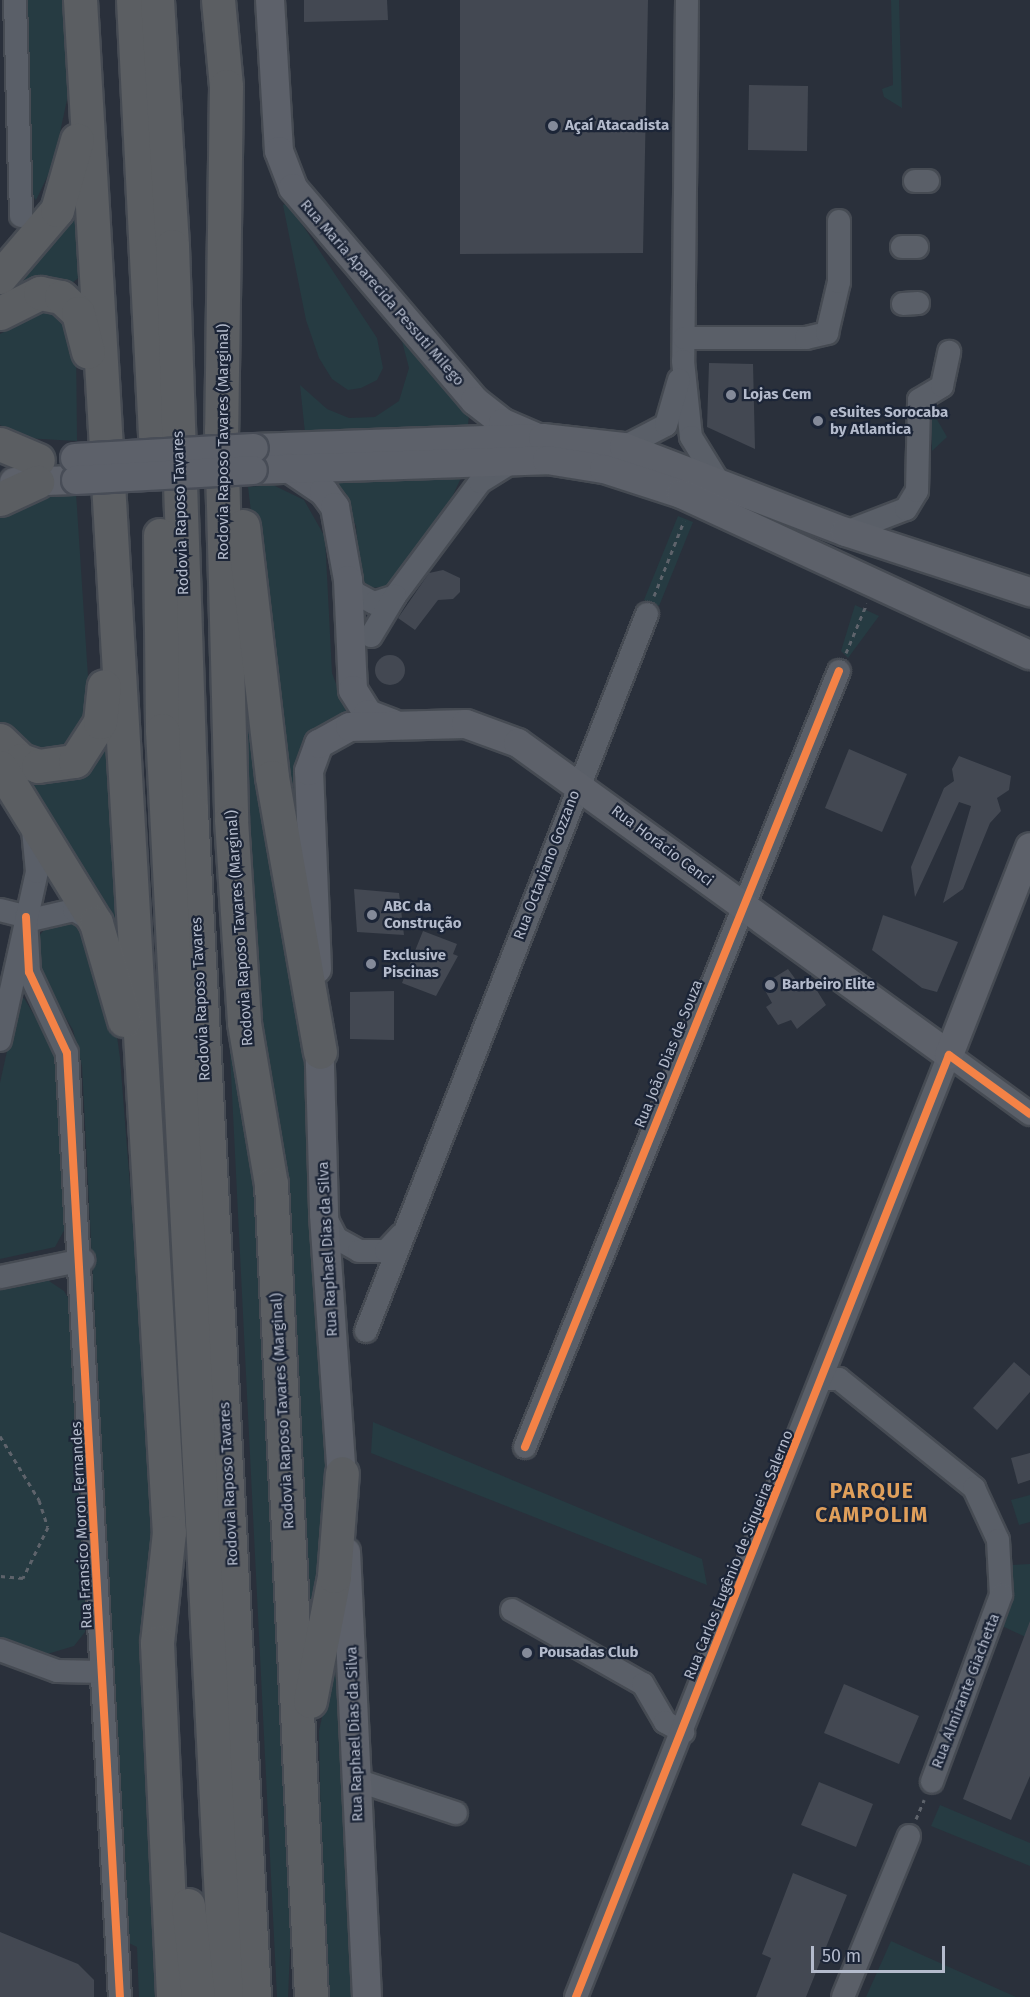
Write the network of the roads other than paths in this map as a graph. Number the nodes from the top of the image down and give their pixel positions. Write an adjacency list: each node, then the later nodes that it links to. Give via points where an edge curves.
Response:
1 (8, 0): 10 (street)
2 (15, 0): 12 (street)
3 (79, 0): 16 (highway, via 80,119 73,169 57,210); 34 (highway)
4 (134, 0): 82 (highway, Rodovia Raposo Tavares, via 160,519 163,742)
5 (157, 0): 15 (highway, Rodovia Raposo Tavares)
6 (177, 0): 15 (highway)
7 (218, 0): 19 (highway, Rodovia Raposo Tavares (Marginal), via 226,86)
8 (270, 0): 22 (main road, Rua Maria Aparecida Pessuti Milego, via 279,151 293,188 475,401 503,423)
9 (687, 0): 18 (street)
10 (0, 6)
11 (0, 41): 12 (street)
12 (17, 57): 13 (street)
13 (21, 216)
14 (839, 221): 18 (street, via 839,282 827,333 806,338)
15 (172, 246): 83 (highway, Rodovia Raposo Tavares, via 192,822)
16 (0, 277)
17 (0, 313): 34 (highway, via 40,293 61,297 78,313)
18 (684, 338): 21 (street)
19 (223, 340): 57 (highway, via 272,777); 76 (highway, Rodovia Raposo Tavares (Marginal), via 231,820 244,1023 271,1184)
20 (949, 352): 35 (street, via 942,386 919,400 917,491 906,509)
21 (683, 361): 24 (street, via 666,425); 32 (street, via 691,437)
22 (543, 438): 24 (main road); 25 (main road)
23 (0, 444): 30 (highway)
24 (624, 447): 32 (main road)
25 (358, 456): 26 (main road); 28 (main road); 29 (main road)
26 (253, 459): 29 (main road); 30 (main road, bridge)
27 (0, 460): 30 (main road)
28 (512, 462): 37 (street, via 480,482 380,613 355,593); 40 (main road, via 547,460 604,469 692,500 873,587)
29 (287, 467): 37 (main road, via 318,486 334,507)
30 (38, 471): 31 (main road); 33 (highway)
31 (0, 481)
32 (718, 482): 35 (main road)
33 (0, 500)
34 (109, 510): 36 (highway)
35 (846, 532): 38 (main road)
36 (111, 559): 43 (highway, via 103,709 93,738 75,761 56,767 21,760); 64 (highway)
37 (348, 580): 42 (main road, via 353,690 363,709)
38 (1030, 592)
39 (647, 614): 45 (street, Rua Octaviano Gozzano)
40 (1030, 655)
41 (839, 671): 48 (street, Rua João Dias de Souza)
42 (392, 723): 45 (main road, Rua Horácio Cenci, via 466,723 493,731); 57 (main road, Rua Raphael Dias da Silva, via 338,730 319,744 310,762)
43 (0, 740)
44 (0, 767): 46 (highway)
45 (578, 784): 48 (main road, Rua Horácio Cenci); 61 (street, Rua Octaviano Gozzano)
46 (30, 819): 50 (street, via 37,872); 51 (highway)
47 (1030, 847): 54 (main road, Rua Carlos Eugênio de Siqueira Salerno)
48 (745, 907): 55 (main road, Rua Horácio Cenci); 67 (street, Rua João Dias de Souza)
49 (0, 910): 50 (street)
50 (26, 916): 51 (street, via 74,910); 52 (street); 53 (street, Rua Fransico Moron Fernandes, via 26,958)
51 (96, 923): 64 (highway, via 123,1017)
52 (11, 993): 53 (street, Rua Fransico Moron Fernandes, via 24,982); 56 (street)
53 (44, 1001): 62 (street, Rua Fransico Moron Fernandes, via 67,1053)
54 (965, 1015): 55 (main road, Rua Horácio Cenci, via 939,1033); 58 (main road, Rua Carlos Eugênio de Siqueira Salerno)
55 (909, 1028): 58 (main road, Rua Horácio Cenci)
56 (0, 1040)
57 (320, 1052): 60 (main road, Rua Raphael Dias da Silva)
58 (949, 1055): 59 (street, Rua Horácio Cenci); 66 (street, Rua Carlos Eugênio de Siqueira Salerno)
59 (1030, 1114)
60 (324, 1215): 61 (street, Rua Octaviano Gozzano, via 336,1238 359,1251 386,1251); 68 (main road, Rua Raphael Dias da Silva)
61 (404, 1231): 65 (street, Rua Octaviano Gozzano)
62 (83, 1260): 63 (street); 71 (street, Rua Fransico Moron Fernandes)
63 (2, 1276)
64 (156, 1302): 73 (highway, via 169,1532 158,1643)
65 (366, 1331)
66 (822, 1382): 72 (street, Rua Carlos Eugênio de Siqueira Salerno); 75 (street, Rua Almirante Giachetta, via 839,1379 868,1405 932,1449 974,1488 998,1540 1001,1595)
67 (525, 1448)
68 (342, 1473): 74 (main road, Rua Raphael Dias da Silva); 76 (highway, via 334,1576 312,1685)
69 (513, 1610): 72 (street, via 643,1684 665,1722)
70 (0, 1650): 71 (street, via 57,1671)
71 (102, 1672): 79 (street, Rua Fransico Moron Fernandes)
72 (683, 1732): 86 (street, Rua Carlos Eugênio de Siqueira Salerno)
73 (163, 1765): 80 (highway); 81 (highway, via 184,1878)
74 (359, 1781): 77 (street); 85 (main road, Rua Raphael Dias da Silva)
75 (932, 1782)
76 (302, 1804): 84 (highway, Rodovia Raposo Tavares (Marginal))
77 (456, 1813)
78 (909, 1836): 87 (street)
79 (120, 1997)
80 (173, 1997)
81 (198, 1997)
82 (225, 1997)
83 (254, 1997)
84 (311, 1997)
85 (367, 1997)
86 (576, 1997)
87 (843, 1997)

